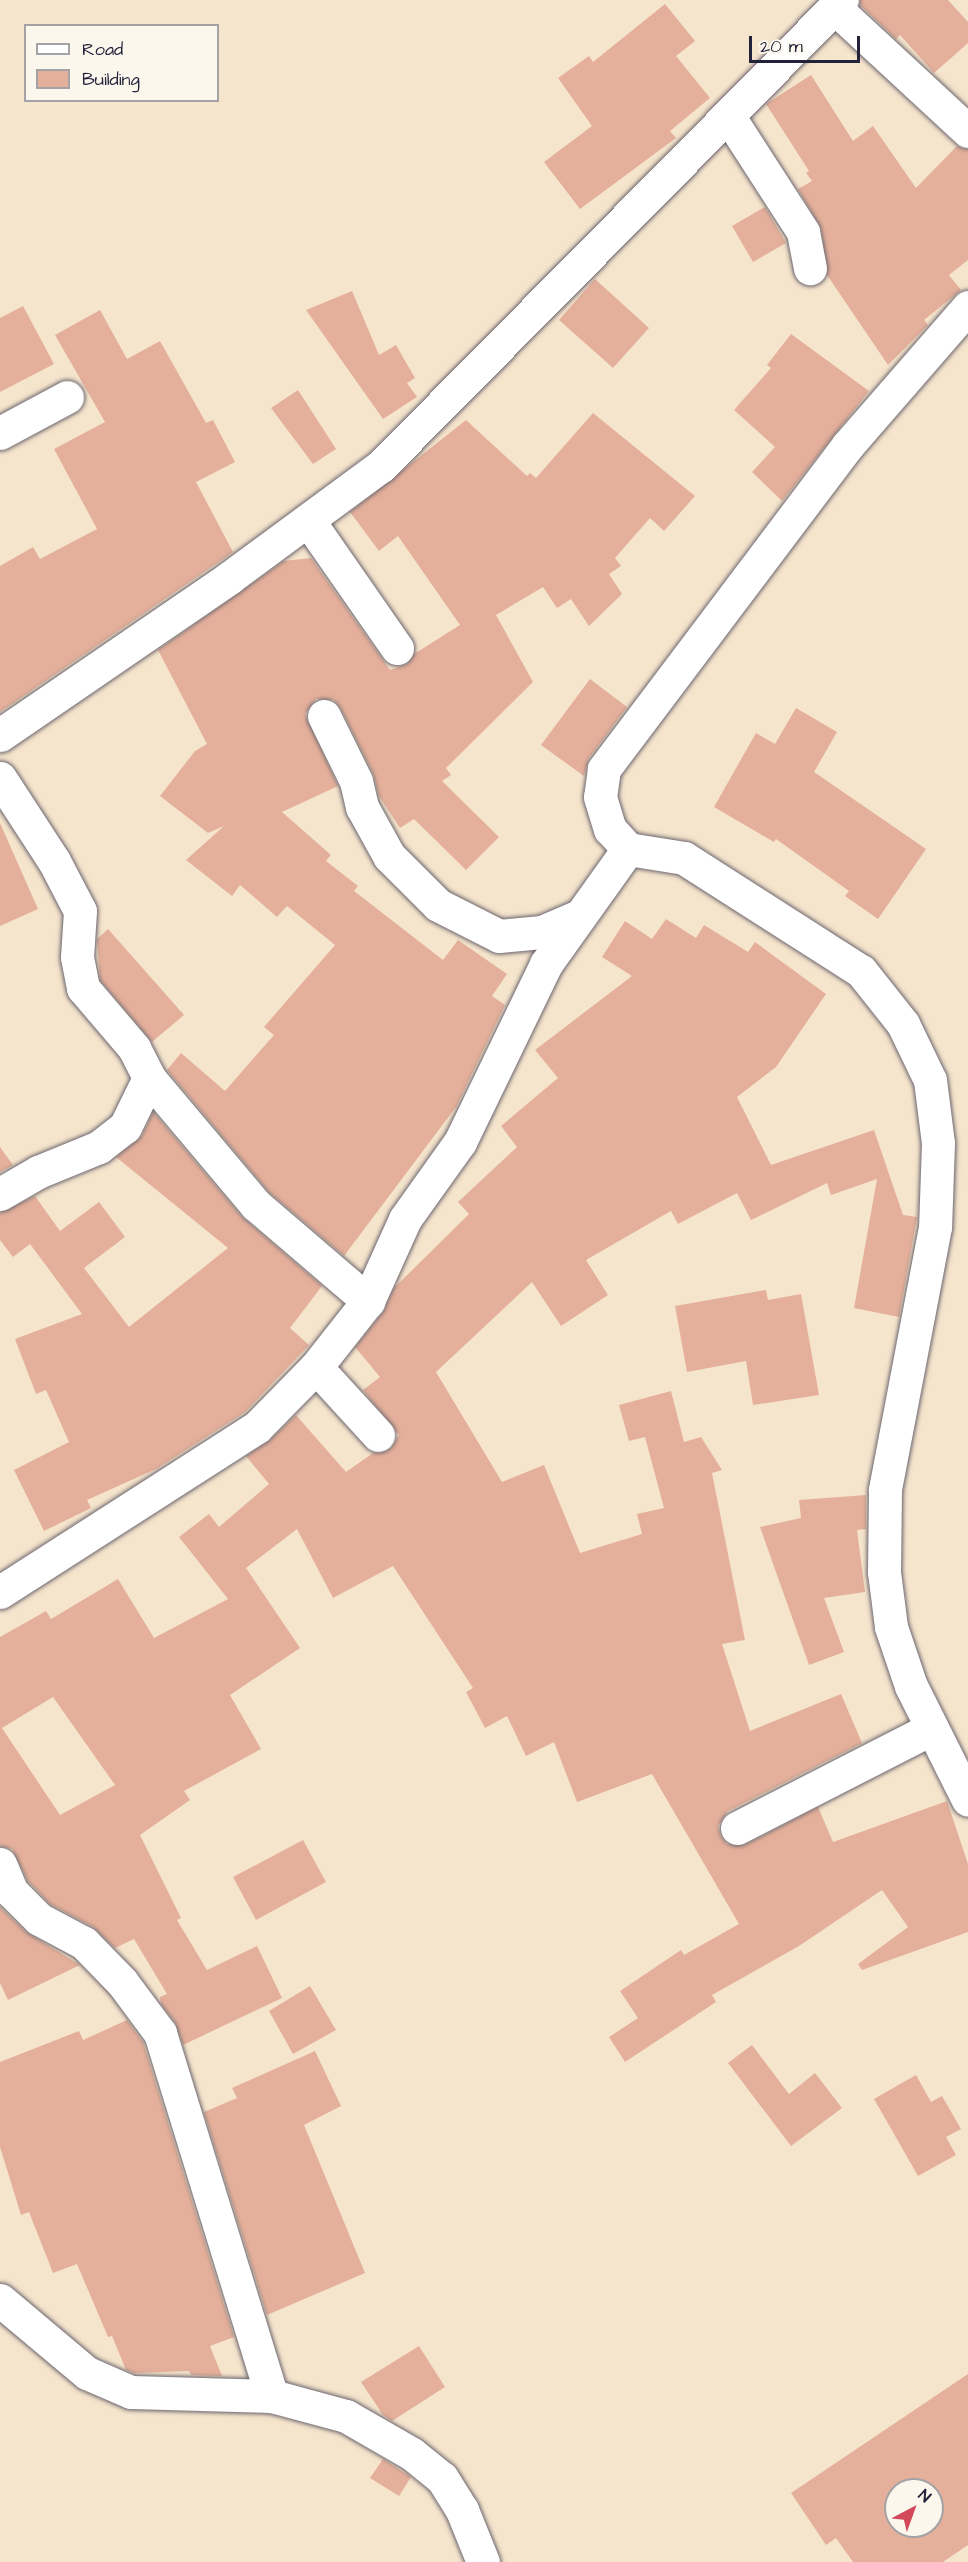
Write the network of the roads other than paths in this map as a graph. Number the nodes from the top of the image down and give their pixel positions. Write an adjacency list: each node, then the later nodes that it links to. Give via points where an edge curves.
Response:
1 (839, 4): 2 (street); 3 (street)
2 (729, 117): 4 (street, via 803,232); 8 (street, via 381,466)
3 (968, 131)
4 (810, 268)
5 (968, 307): 13 (street, via 848,445 604,769 600,797 610,828)
6 (67, 397): 7 (street)
7 (0, 433)
8 (308, 519): 9 (street); 11 (street)
9 (397, 648)
10 (324, 716): 14 (street, via 356,781 362,807 389,856 438,905 499,936 542,932)
11 (0, 735)
12 (0, 778): 15 (street, via 54,861 80,911 77,957 83,988 134,1048)
13 (628, 849): 14 (street); 21 (street, via 684,858 861,971 903,1024 930,1080 938,1143 935,1227 885,1490 884,1572 891,1627 911,1686)
14 (579, 916): 17 (street, via 546,964 460,1142 405,1219)
15 (149, 1078): 16 (street, via 125,1126 99,1147 38,1172); 17 (street, via 256,1205)
16 (0, 1194)
17 (368, 1301): 18 (street)
18 (316, 1367): 19 (street); 20 (street, via 257,1427)
19 (378, 1435)
20 (0, 1592)
21 (932, 1728): 22 (street); 23 (street)
22 (968, 1800)
23 (737, 1828)
24 (0, 1863): 26 (street, via 12,1892 39,1919 84,1943 122,1982 159,2033)
25 (0, 2300): 26 (street, via 87,2373 131,2392)
26 (272, 2397): 27 (street, via 346,2416 412,2454 442,2478 462,2510)
27 (483, 2562)

